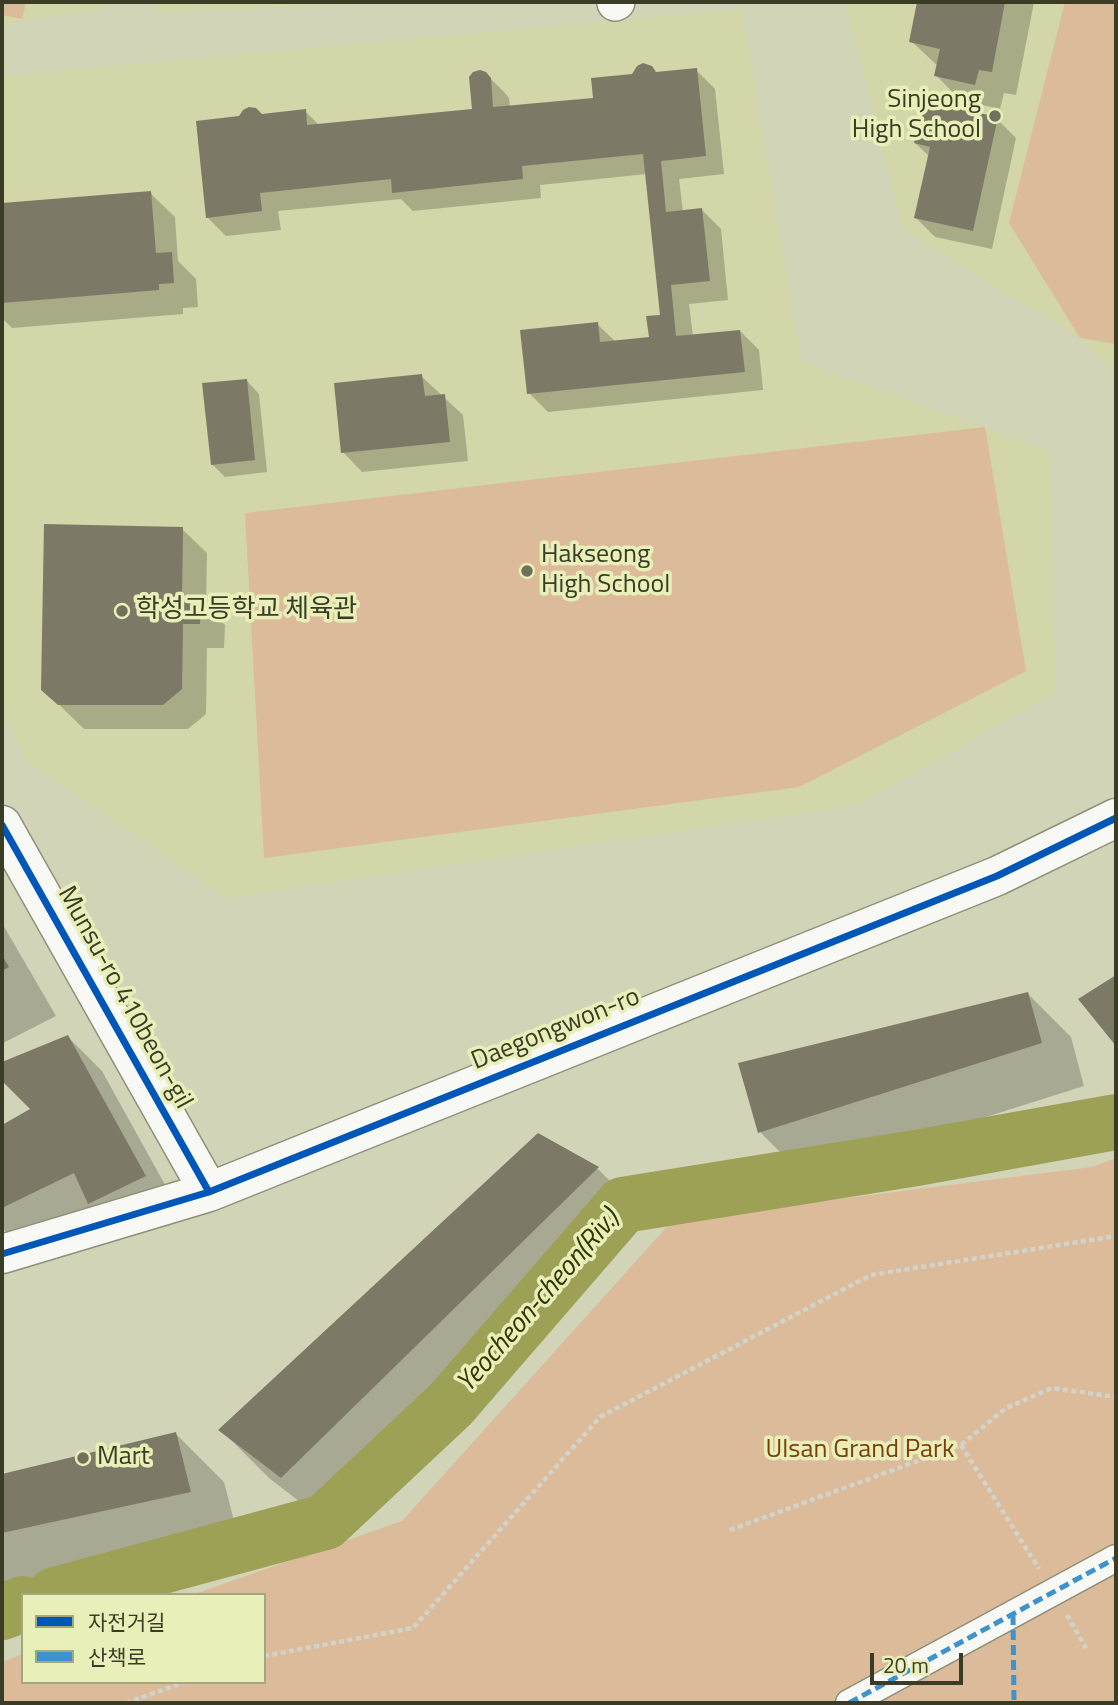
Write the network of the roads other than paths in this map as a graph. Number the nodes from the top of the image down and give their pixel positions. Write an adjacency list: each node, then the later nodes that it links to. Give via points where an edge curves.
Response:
1 (1116, 818): 3 (street, Daegongwon-ro, via 996,876)
2 (2, 825): 3 (street, Munsu-ro 410beon-gil)
3 (209, 1192): 4 (street, Daegongwon-ro)
4 (2, 1254)
5 (1116, 1558): 6 (street)
6 (849, 1703)

